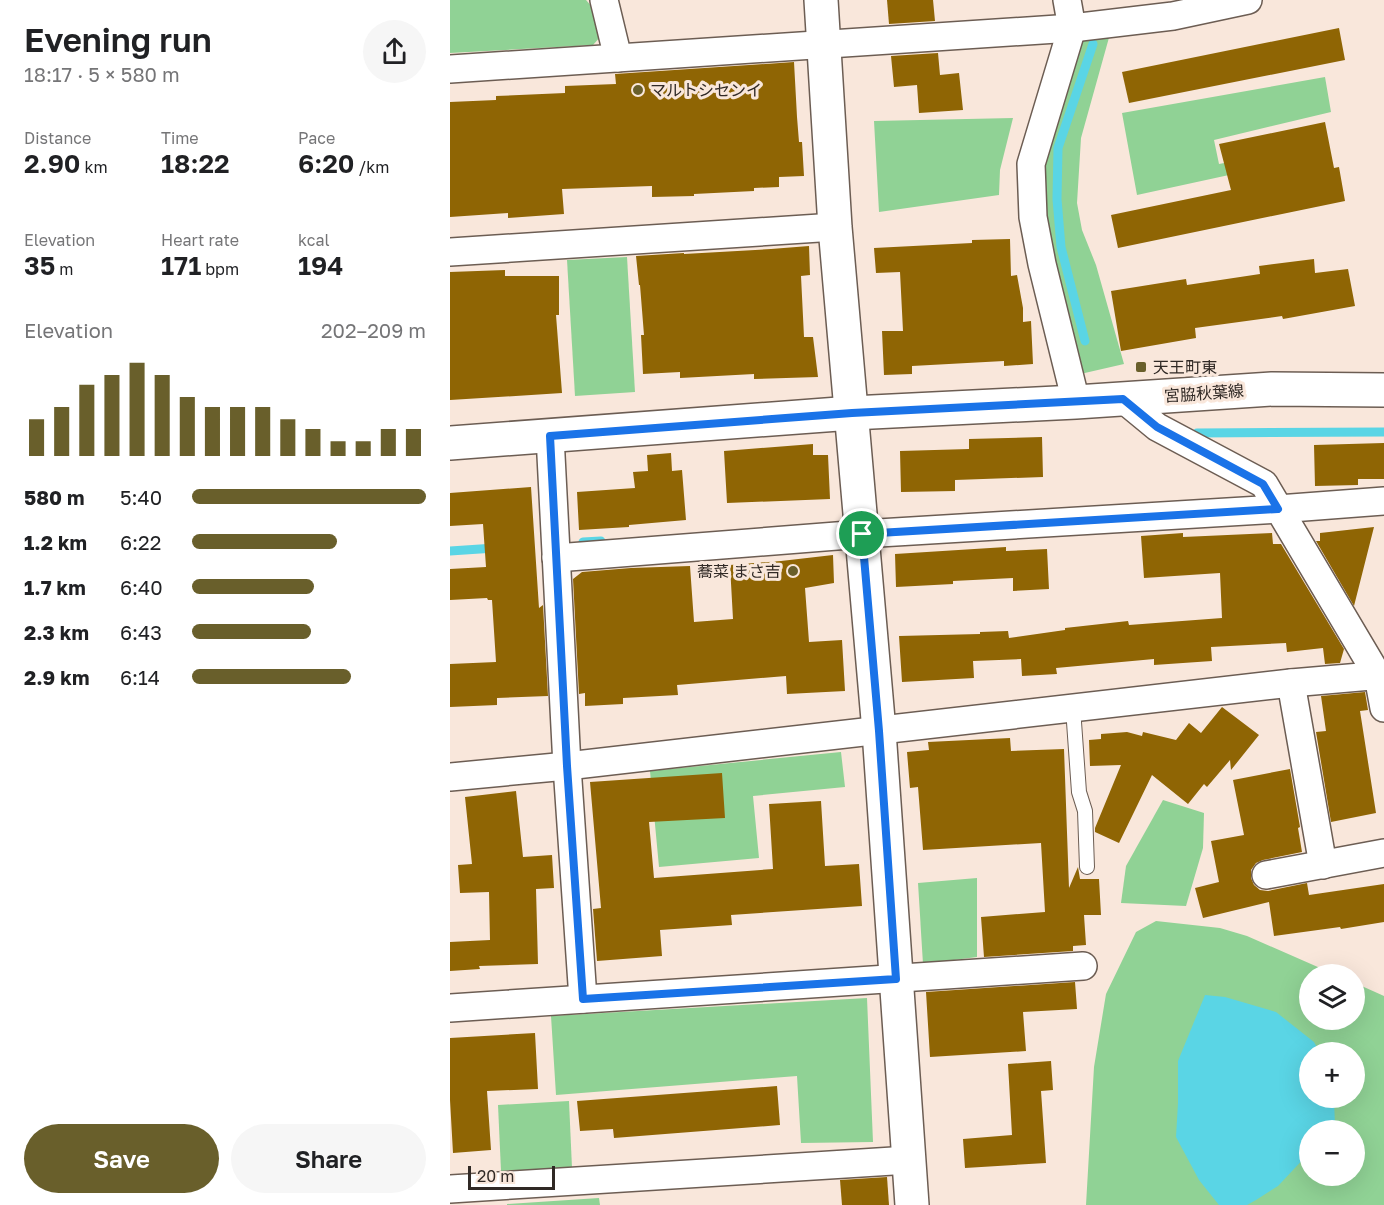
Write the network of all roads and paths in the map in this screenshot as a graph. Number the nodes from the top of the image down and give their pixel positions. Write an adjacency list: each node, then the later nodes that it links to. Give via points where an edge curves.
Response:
1 (604, 0): 7 (street)
2 (821, 0): 6 (street)
3 (1067, 0): 5 (street)
4 (1248, 0): 5 (street, via 1173,16)
5 (1072, 28): 6 (street); 13 (street, via 1031,164 1033,217)
6 (824, 44): 7 (street); 9 (street)
7 (618, 58): 8 (street)
8 (450, 69)
9 (835, 227): 10 (street); 14 (street)
10 (450, 252)
11 (1384, 390): 12 (street, 宮脇秋葉線, via 1272,389)
12 (1123, 399): 13 (street, 宮脇秋葉線); 18 (street, via 1157,427 1263,484)
13 (1076, 402): 14 (street, 宮脇秋葉線)
14 (852, 413): 15 (street, 宮脇秋葉線); 19 (street)
15 (550, 436): 16 (street, 宮脇秋葉線); 20 (street)
16 (450, 443)
17 (1384, 501): 18 (street)
18 (1278, 509): 19 (street); 21 (street)
19 (862, 534): 20 (street); 25 (street)
20 (556, 558): 26 (street)
21 (1381, 675): 22 (street); 24 (street)
22 (1291, 683): 23 (street); 29 (street)
23 (1073, 708): 25 (street); 30 (lane)
24 (1384, 708)
25 (879, 731): 26 (street); 33 (street)
26 (567, 766): 27 (street); 34 (street)
27 (450, 777)
28 (1384, 853): 29 (street)
29 (1323, 865): 31 (street)
30 (1087, 867)
31 (1266, 875)
32 (1083, 966): 33 (street)
33 (896, 979): 34 (street); 36 (street)
34 (583, 999): 35 (street)
35 (450, 1008)
36 (909, 1160): 37 (street); 38 (street)
37 (450, 1189)
38 (912, 1205)

